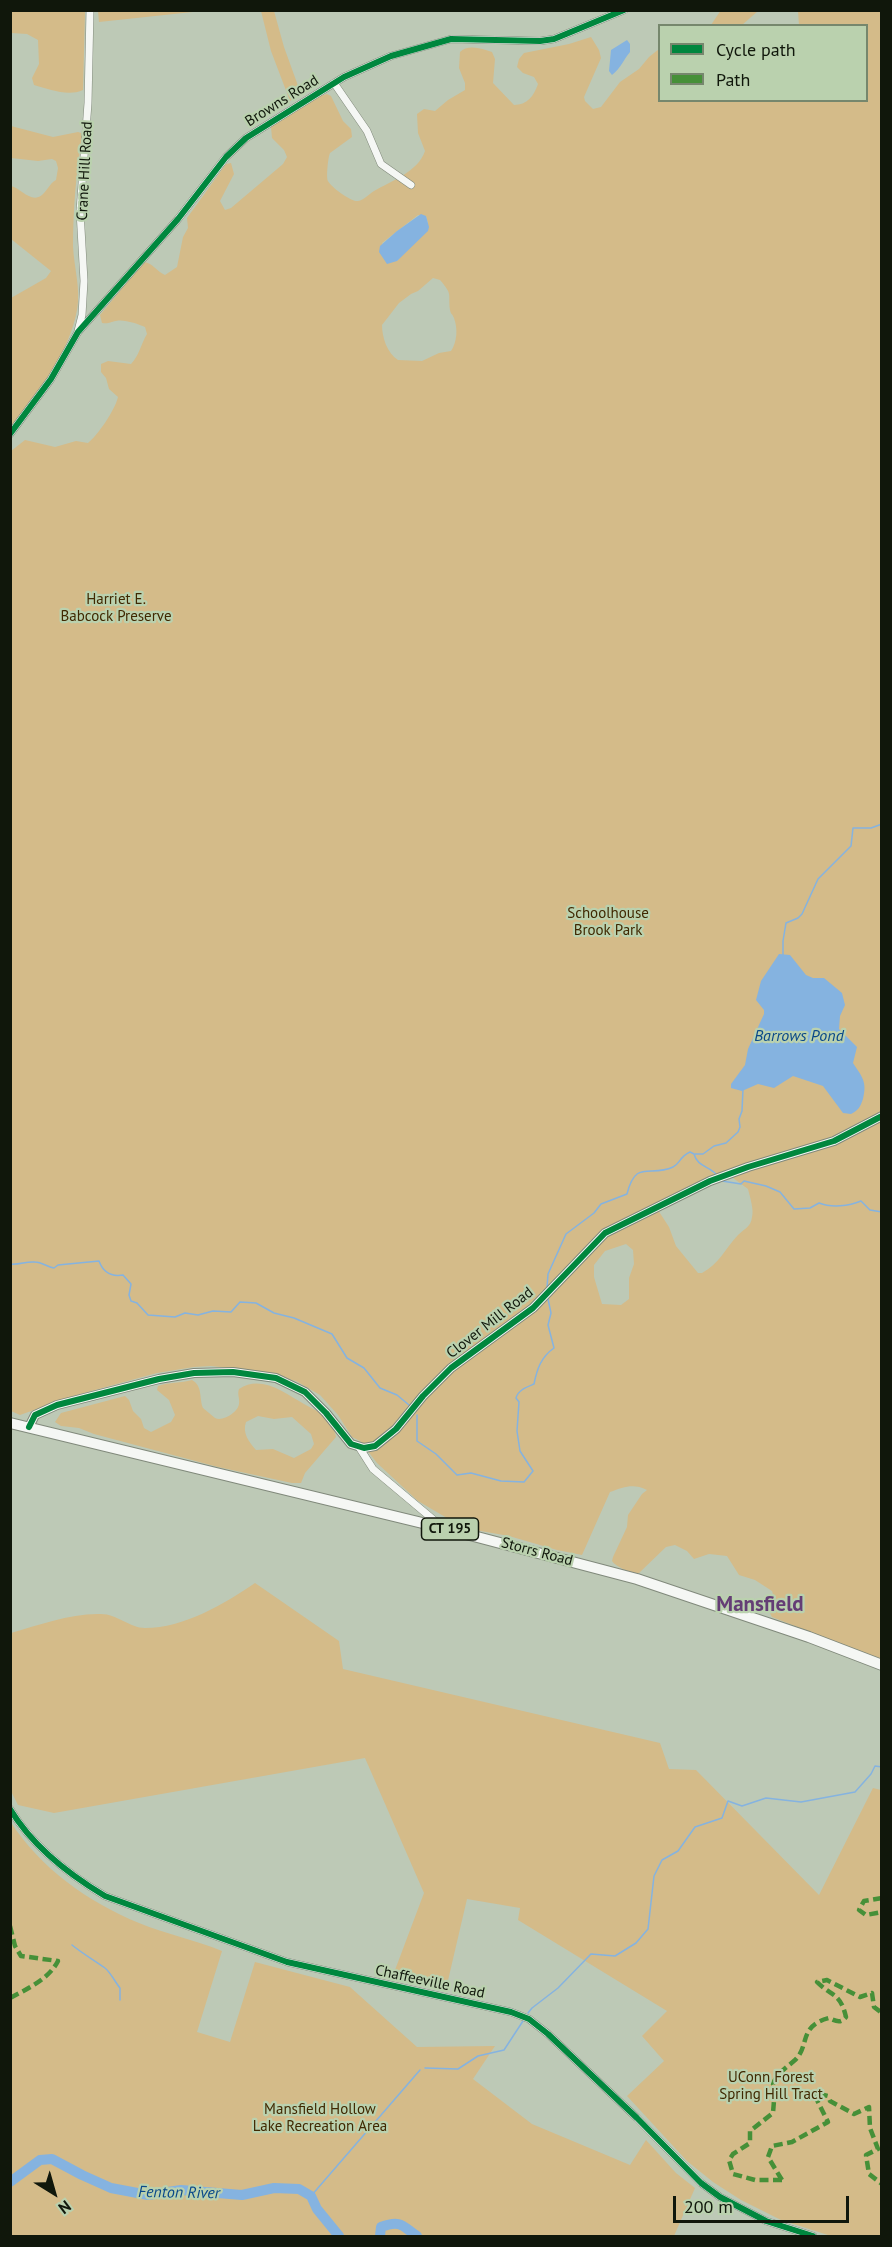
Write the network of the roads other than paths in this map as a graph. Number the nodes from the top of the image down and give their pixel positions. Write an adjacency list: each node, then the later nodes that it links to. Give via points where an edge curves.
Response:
1 (90, 10): 5 (street, Crane Hill Road, via 80,211 84,281)
2 (624, 10): 3 (street, Browns Road, via 554,39 440,41 375,61)
3 (334, 83): 4 (street, via 367,131 381,164); 5 (street, Browns Road, via 234,148 178,219)
4 (411, 185)
5 (78, 332): 6 (street, Browns Road, via 51,380)
6 (10, 434)
7 (882, 1116): 10 (street, Clover Mill Road, via 834,1141 710,1181 605,1233 533,1308 451,1368 381,1443)
8 (10, 1423): 9 (main road, Storrs Road / CT 195)
9 (29, 1427): 10 (street, via 34,1415 57,1406 159,1378 233,1372 276,1378 305,1392 347,1440); 11 (main road, Storrs Road / CT 195)
10 (359, 1447): 11 (street, via 373,1469)
11 (443, 1527): 12 (main road, Storrs Road / CT 195, via 637,1579)
12 (882, 1665)
13 (10, 1809): 14 (street, Chaffeeville Road, via 40,1847 78,1880 105,1896 287,1962 529,2019 637,2118 700,2183 766,2221)
14 (813, 2236)

